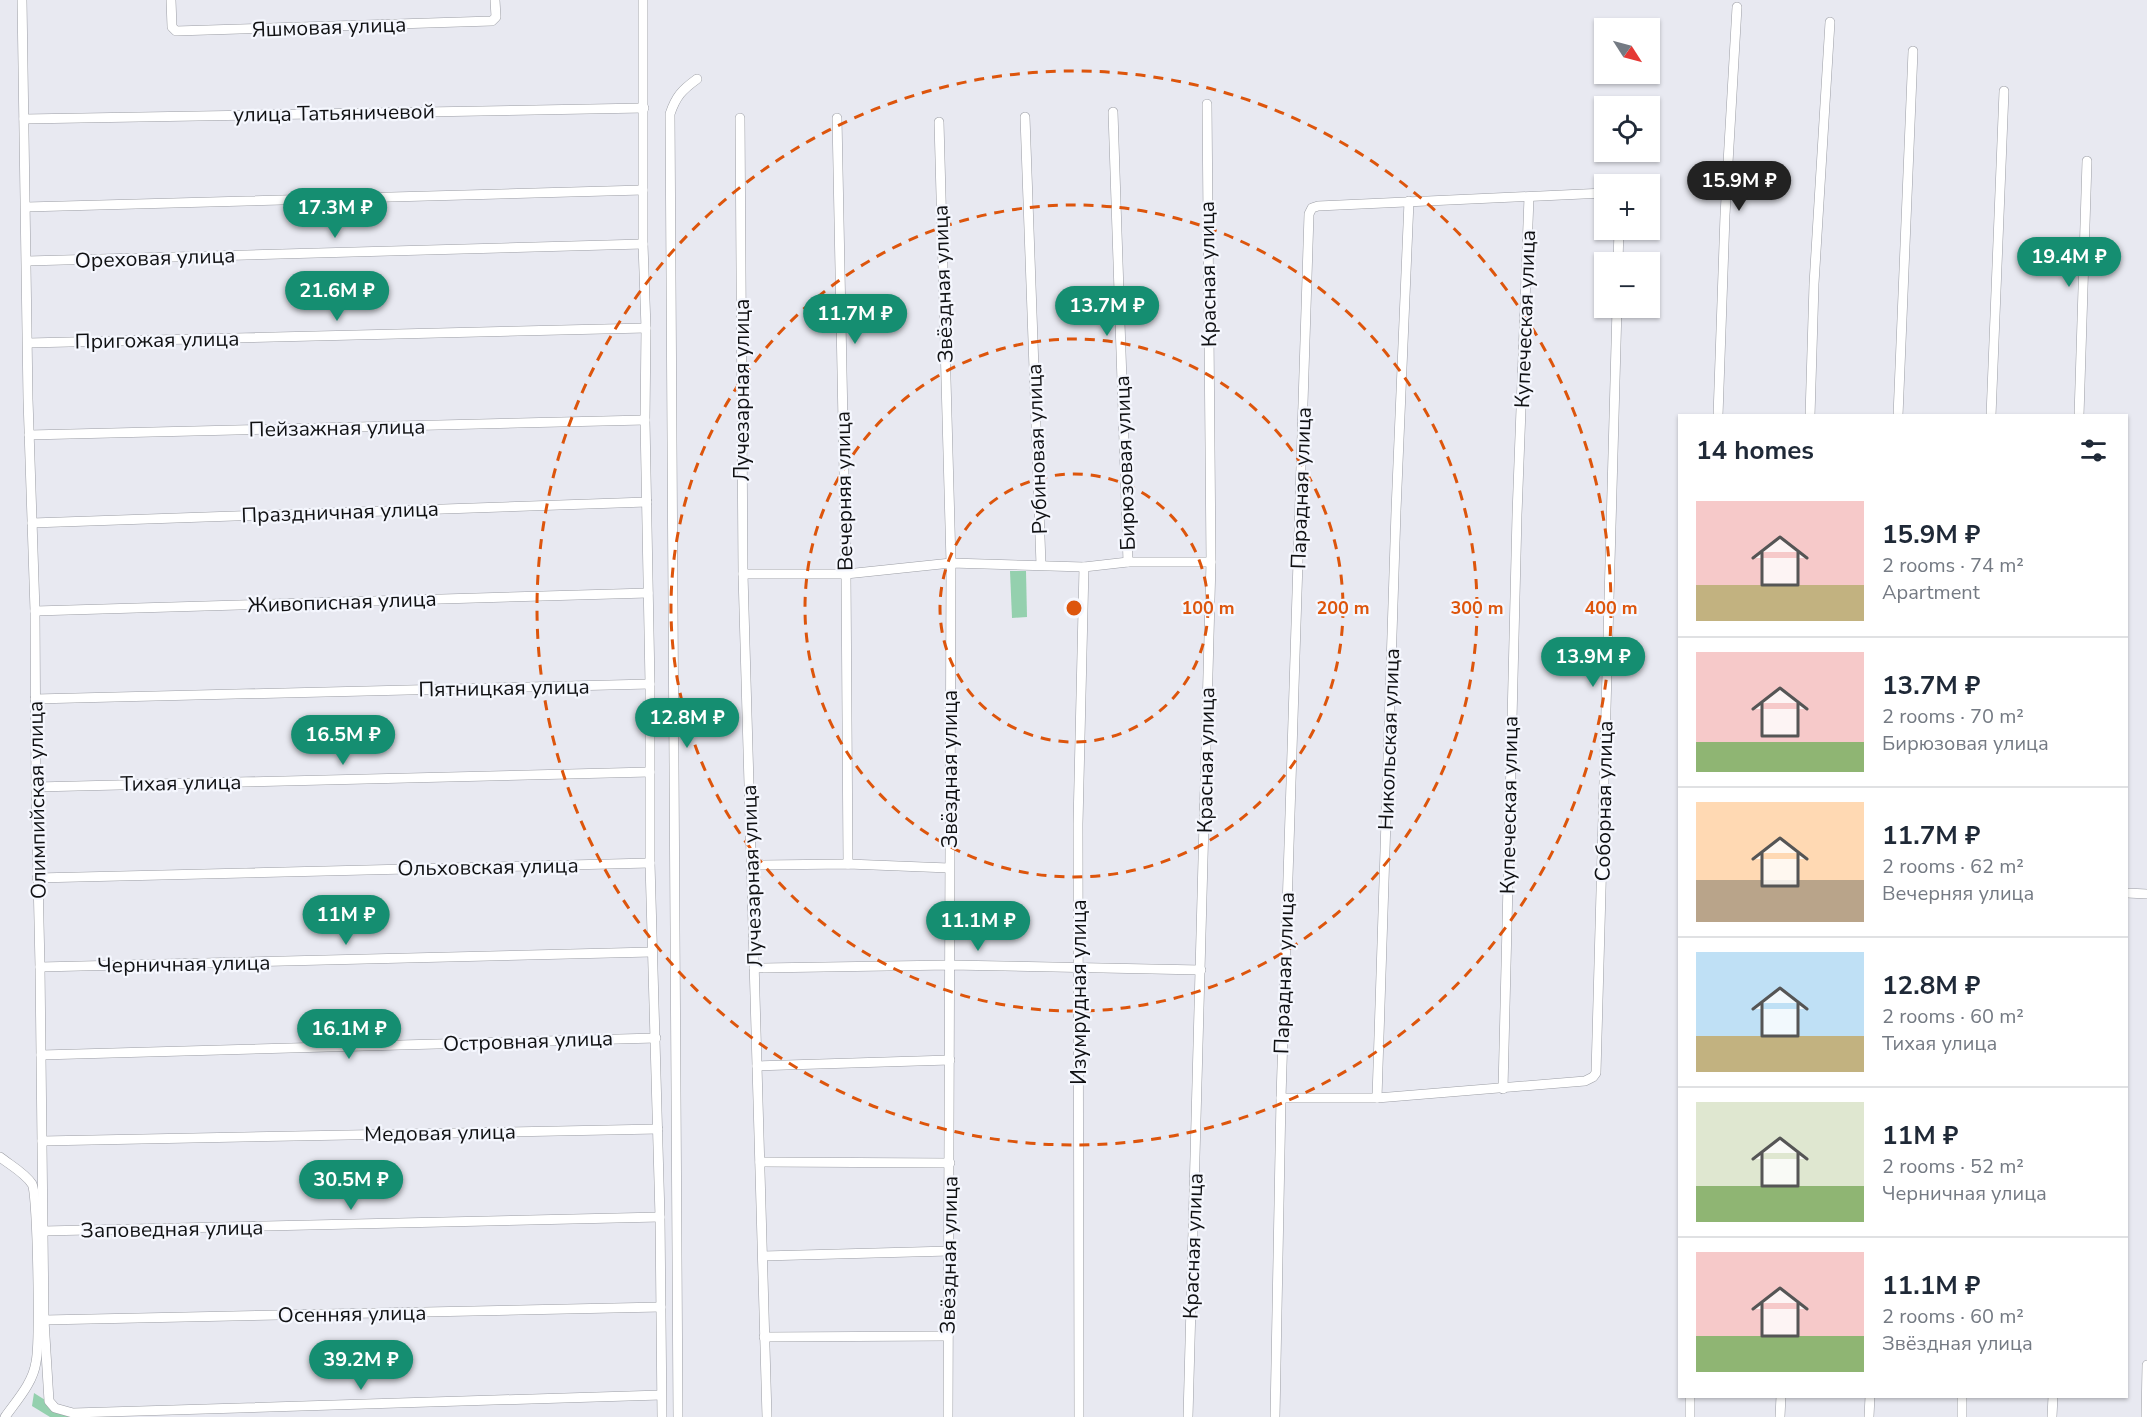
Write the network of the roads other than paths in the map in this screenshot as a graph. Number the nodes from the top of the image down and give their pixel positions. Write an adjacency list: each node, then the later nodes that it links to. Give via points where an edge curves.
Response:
1 (22, 0): 16 (street, Олимпийская улица)
2 (171, 0): 3 (street, Яшмовая улица, via 172,27 176,31 492,21 496,17)
3 (495, 0)
4 (644, 0): 11 (street)
5 (1737, 8): 29 (street)
6 (1830, 22): 30 (street)
7 (1913, 51): 31 (street)
8 (697, 79): 93 (street, via 675,99 670,114)
9 (2004, 91): 32 (street)
10 (1207, 104): 40 (street, Красная улица)
11 (644, 108): 16 (street, улица Татьяничевой); 19 (street)
12 (1113, 112): 39 (street, Бирюзовая улица)
13 (1025, 117): 41 (street, Рубиновая улица)
14 (741, 118): 43 (street, Лучезарная улица)
15 (837, 118): 44 (street, Вечерняя улица)
16 (24, 119): 23 (street, Олимпийская улица)
17 (939, 122): 38 (street, Звёздная улица)
18 (2087, 160): 33 (street)
19 (643, 189): 23 (street); 24 (street)
20 (1594, 194): 21 (street, Парадная улица)
21 (1529, 197): 22 (street, Парадная улица); 68 (street, Купеческая улица)
22 (1409, 201): 69 (street, Парадная улица, via 1318,206 1309,214); 70 (street, Никольская улица)
23 (26, 207): 25 (street, Олимпийская улица)
24 (643, 244): 25 (street, Ореховая улица); 27 (street)
25 (27, 261): 28 (street, Олимпийская улица)
26 (1617, 318): 68 (street, Соборная улица, via 1597,1068 1593,1077 1585,1081)
27 (646, 328): 28 (street, Пригожая улица); 34 (street)
28 (28, 343): 35 (street, Олимпийская улица)
29 (1718, 414)
30 (1810, 414)
31 (1898, 414)
32 (1991, 414)
33 (2079, 414)
34 (645, 420): 35 (street, Пейзажная улица); 36 (street)
35 (29, 435): 37 (street, Олимпийская улица)
36 (647, 502): 37 (street, Праздничная улица); 45 (street)
37 (32, 523): 46 (street, Олимпийская улица)
38 (951, 562): 41 (street); 44 (street); 54 (street, Звёздная улица)
39 (1128, 562): 40 (street); 42 (street)
40 (1211, 562): 63 (street, Красная улица)
41 (1041, 565): 42 (street)
42 (1084, 567): 61 (street, Изумрудная улица)
43 (743, 574): 44 (street); 53 (street, Лучезарная улица)
44 (846, 574): 52 (street, Вечерняя улица)
45 (648, 593): 46 (street, Живописная улица); 47 (street)
46 (35, 611): 48 (street, Олимпийская улица)
47 (650, 684): 48 (street, Пятницкая улица); 49 (street)
48 (35, 699): 50 (street, Олимпийская улица)
49 (650, 772): 50 (street, Тихая улица); 51 (street)
50 (36, 786): 55 (street, Олимпийская улица)
51 (650, 863): 55 (street, Ольховская улица); 58 (street)
52 (848, 864): 53 (street); 54 (street)
53 (752, 866): 62 (street, Лучезарная улица)
54 (949, 868): 59 (street, Звёздная улица)
55 (37, 878): 60 (street, Олимпийская улица)
56 (2128, 893): 57 (street)
57 (2147, 894)
58 (652, 952): 60 (street, Черничная улица); 64 (street)
59 (950, 965): 61 (street); 62 (street); 66 (street, Звёздная улица)
60 (40, 967): 65 (street, Олимпийская улица)
61 (1078, 967): 63 (street); 96 (street, Изумрудная улица)
62 (754, 969): 67 (street, Лучезарная улица)
63 (1202, 970): 97 (street, Красная улица)
64 (656, 1038): 65 (street, Островная улица); 71 (street)
65 (41, 1054): 72 (street, Олимпийская улица)
66 (950, 1060): 67 (street); 75 (street, Звёздная улица)
67 (757, 1066): 74 (street, Лучезарная улица)
68 (1503, 1089): 70 (street)
69 (1281, 1098): 70 (street); 98 (street, Парадная улица)
70 (1377, 1098)
71 (658, 1129): 72 (street, Медовая улица); 76 (street)
72 (42, 1141): 77 (street, Олимпийская улица)
73 (0, 1157): 91 (street, via 26,1177 34,1190 37,1247 36,1362 30,1381)
74 (760, 1161): 75 (street); 79 (street, Лучезарная улица)
75 (950, 1163): 78 (street, Звёздная улица)
76 (660, 1217): 77 (street, Заповедная улица); 80 (street)
77 (43, 1231): 81 (street, Олимпийская улица)
78 (950, 1251): 79 (street); 82 (street, Звёздная улица)
79 (763, 1256): 83 (street, Лучезарная улица)
80 (661, 1307): 81 (street, Осенняя улица); 85 (street)
81 (44, 1320): 85 (street, Олимпийская улица, via 49,1401 55,1408 73,1413)
82 (948, 1336): 83 (street); 95 (street, Звёздная улица)
83 (764, 1337): 94 (street, Лучезарная улица)
84 (2147, 1365): 104 (street)
85 (662, 1395): 92 (street)
86 (1690, 1398): 99 (street)
87 (1781, 1398): 100 (street)
88 (1870, 1398): 101 (street)
89 (1962, 1398): 102 (street)
90 (2053, 1398): 103 (street)
91 (4, 1417)
92 (662, 1417)
93 (678, 1417)
94 (767, 1417)
95 (948, 1417)
96 (1079, 1417)
97 (1188, 1417)
98 (1275, 1417)
99 (1690, 1417)
100 (1780, 1417)
101 (1869, 1417)
102 (1962, 1417)
103 (2052, 1417)
104 (2146, 1417)

